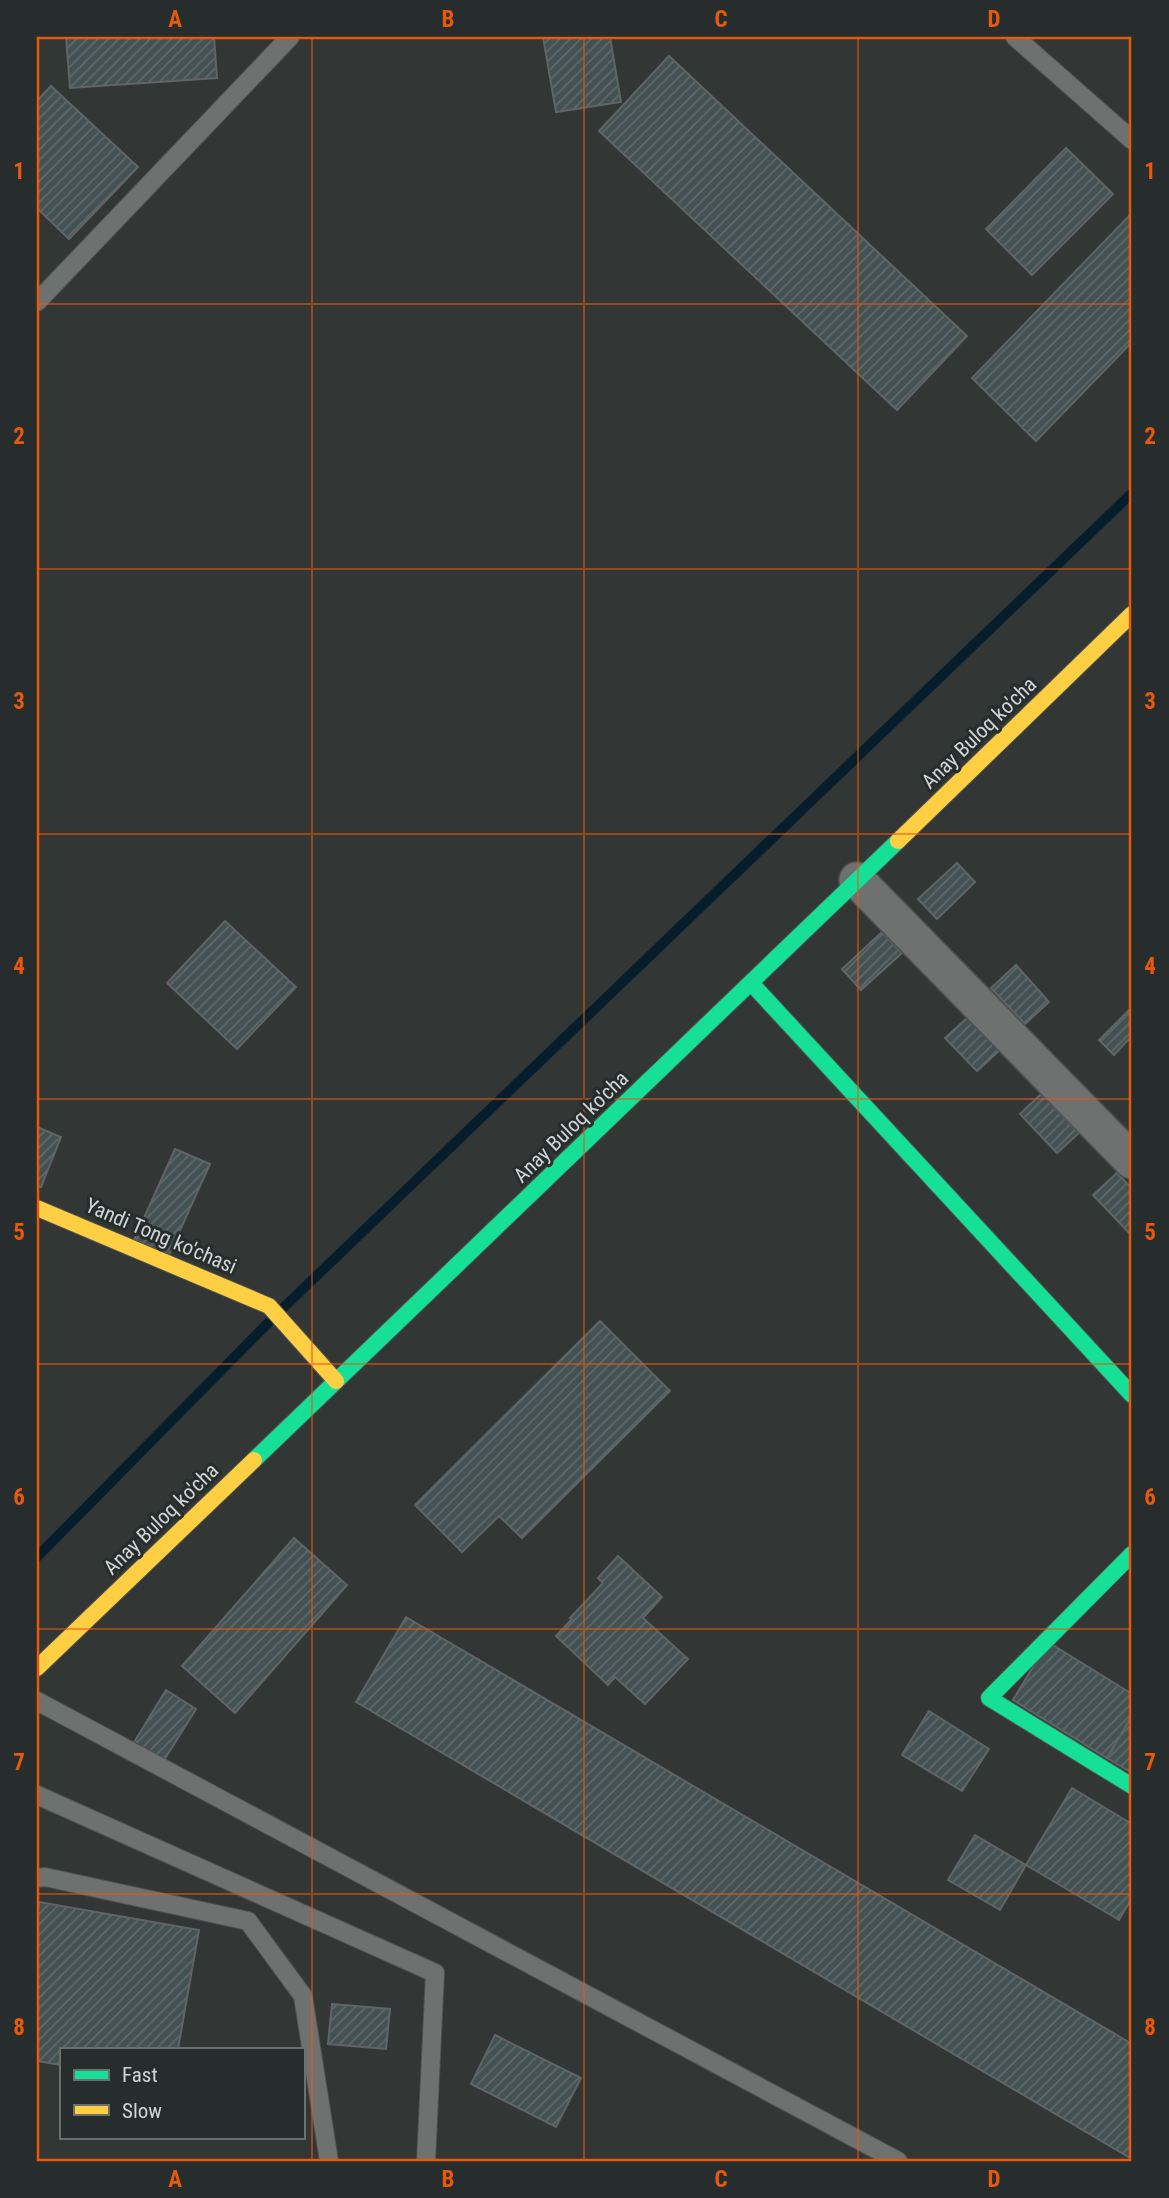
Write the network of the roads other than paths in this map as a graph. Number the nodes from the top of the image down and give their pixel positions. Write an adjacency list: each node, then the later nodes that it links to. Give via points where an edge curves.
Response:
1 (290, 37): 4 (lane)
2 (1015, 37): 3 (lane)
3 (1132, 140)
4 (37, 302)
5 (1132, 614): 6 (main road, Anay Buloq ko'cha)
6 (857, 880): 7 (main road, Anay Buloq ko'cha); 8 (street)
7 (751, 983): 10 (main road, Anay Buloq ko'cha); 11 (main road)
8 (1132, 1161)
9 (37, 1208): 10 (main road, Yandi Tong ko'chasi, via 269,1306)
10 (335, 1381): 13 (main road, Anay Buloq ko'cha)
11 (1132, 1395)
12 (1132, 1553): 15 (main road, via 989,1698)
13 (37, 1668)
14 (37, 1702): 20 (lane)
15 (1132, 1786)
16 (37, 1796): 19 (lane, via 435,1973)
17 (37, 1878): 18 (lane, via 248,1921 303,1996)
18 (329, 2161)
19 (426, 2161)
20 (898, 2161)

